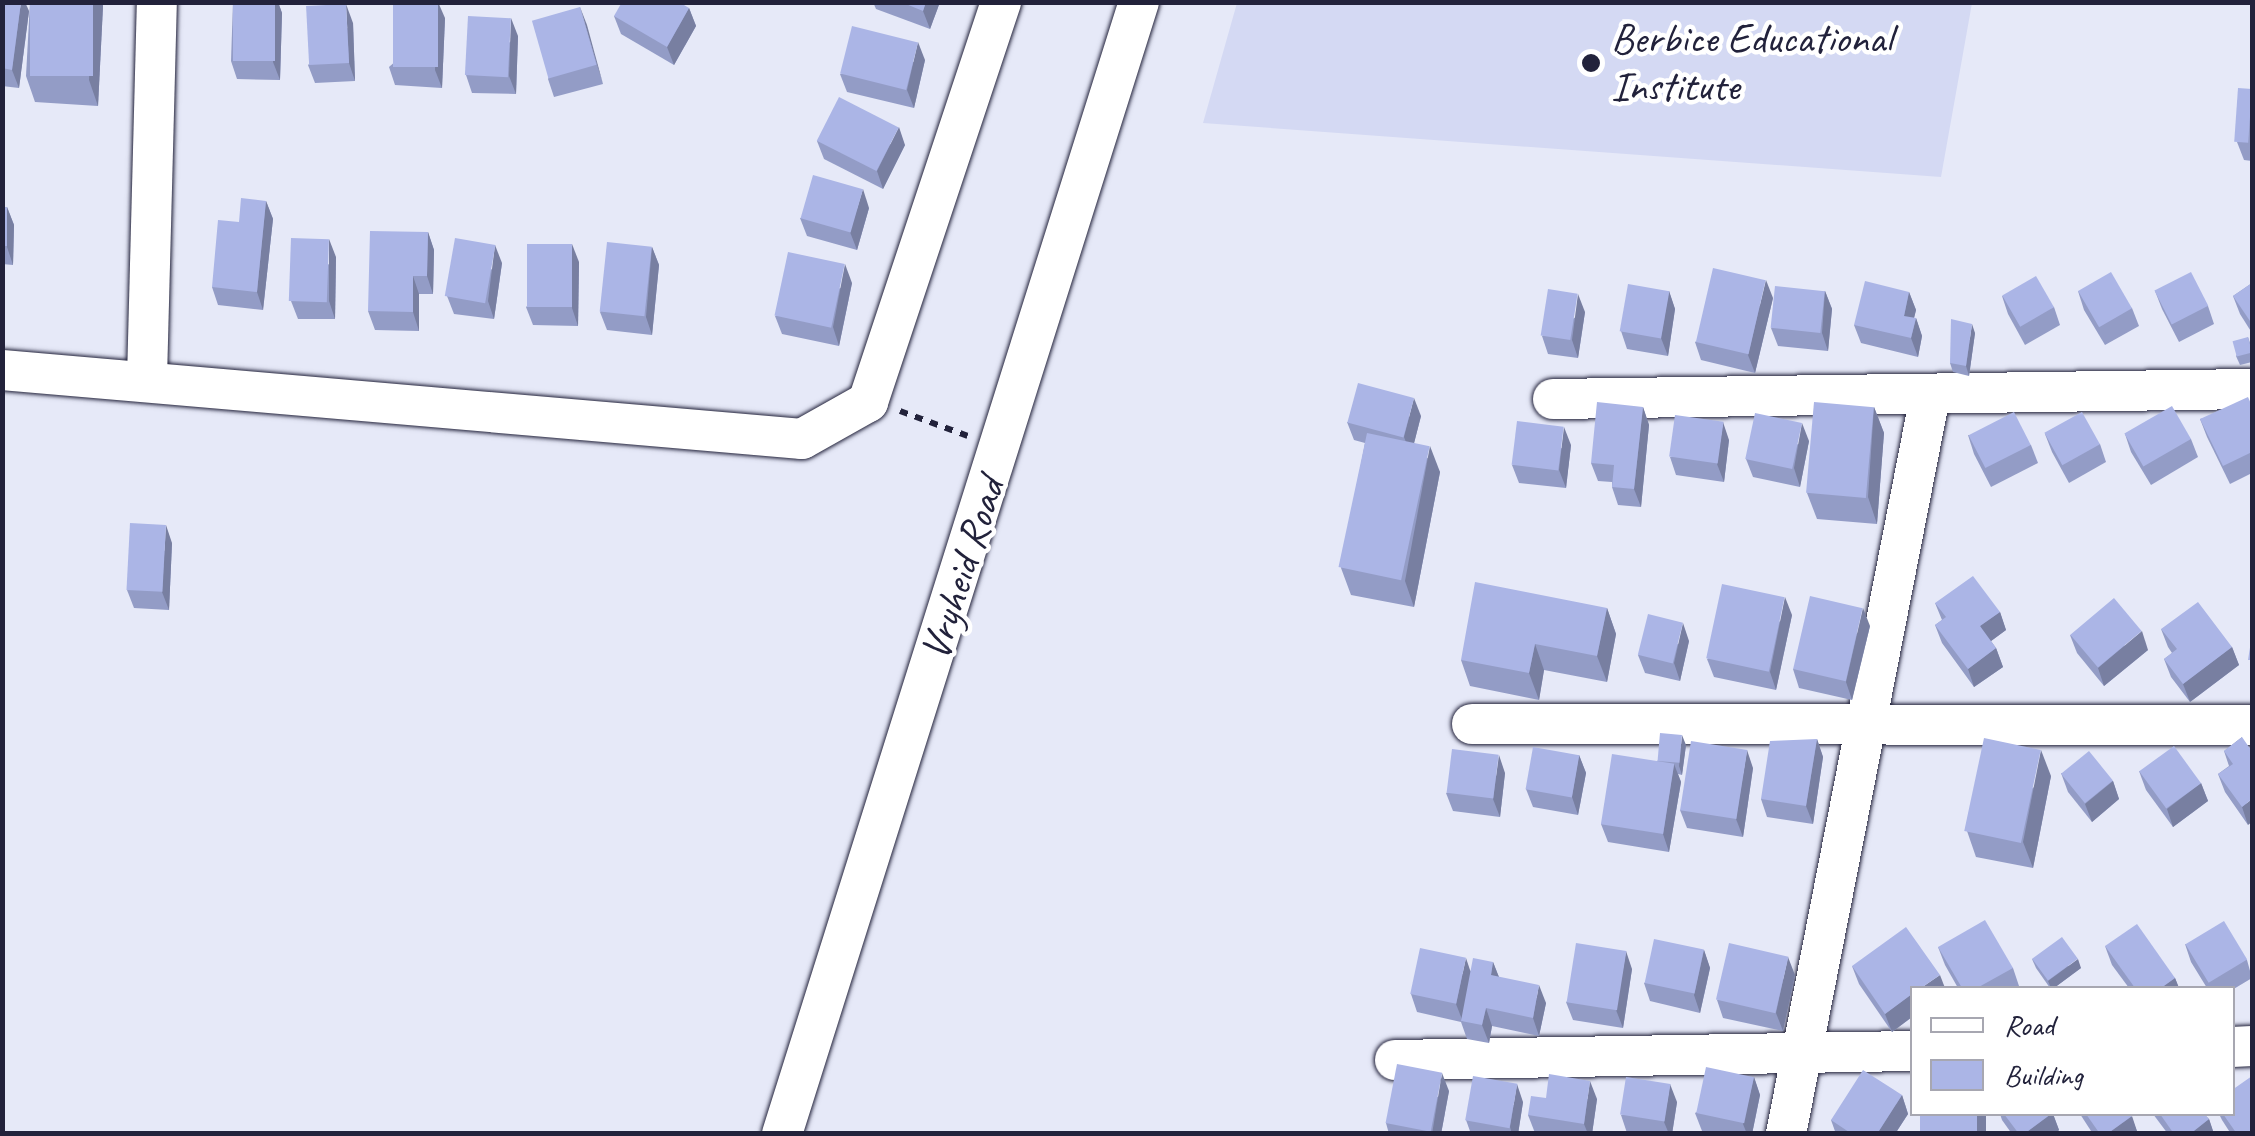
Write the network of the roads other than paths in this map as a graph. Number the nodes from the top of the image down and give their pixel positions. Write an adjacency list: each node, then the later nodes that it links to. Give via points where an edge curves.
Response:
1 (156, 2): 5 (street)
2 (1001, 2): 5 (street, via 868,402 802,439)
3 (1139, 2): 15 (street, Vryheid Road)
4 (2, 370): 5 (street)
5 (147, 379)
6 (2252, 389): 7 (street)
7 (1930, 396): 8 (street); 9 (street)
8 (1553, 399)
9 (1872, 721): 10 (street); 11 (street); 13 (street)
10 (1472, 724)
11 (2252, 725)
12 (1910, 1052): 13 (street)
13 (1801, 1053): 14 (street); 16 (street)
14 (1394, 1060)
15 (782, 1134)
16 (1786, 1134)

